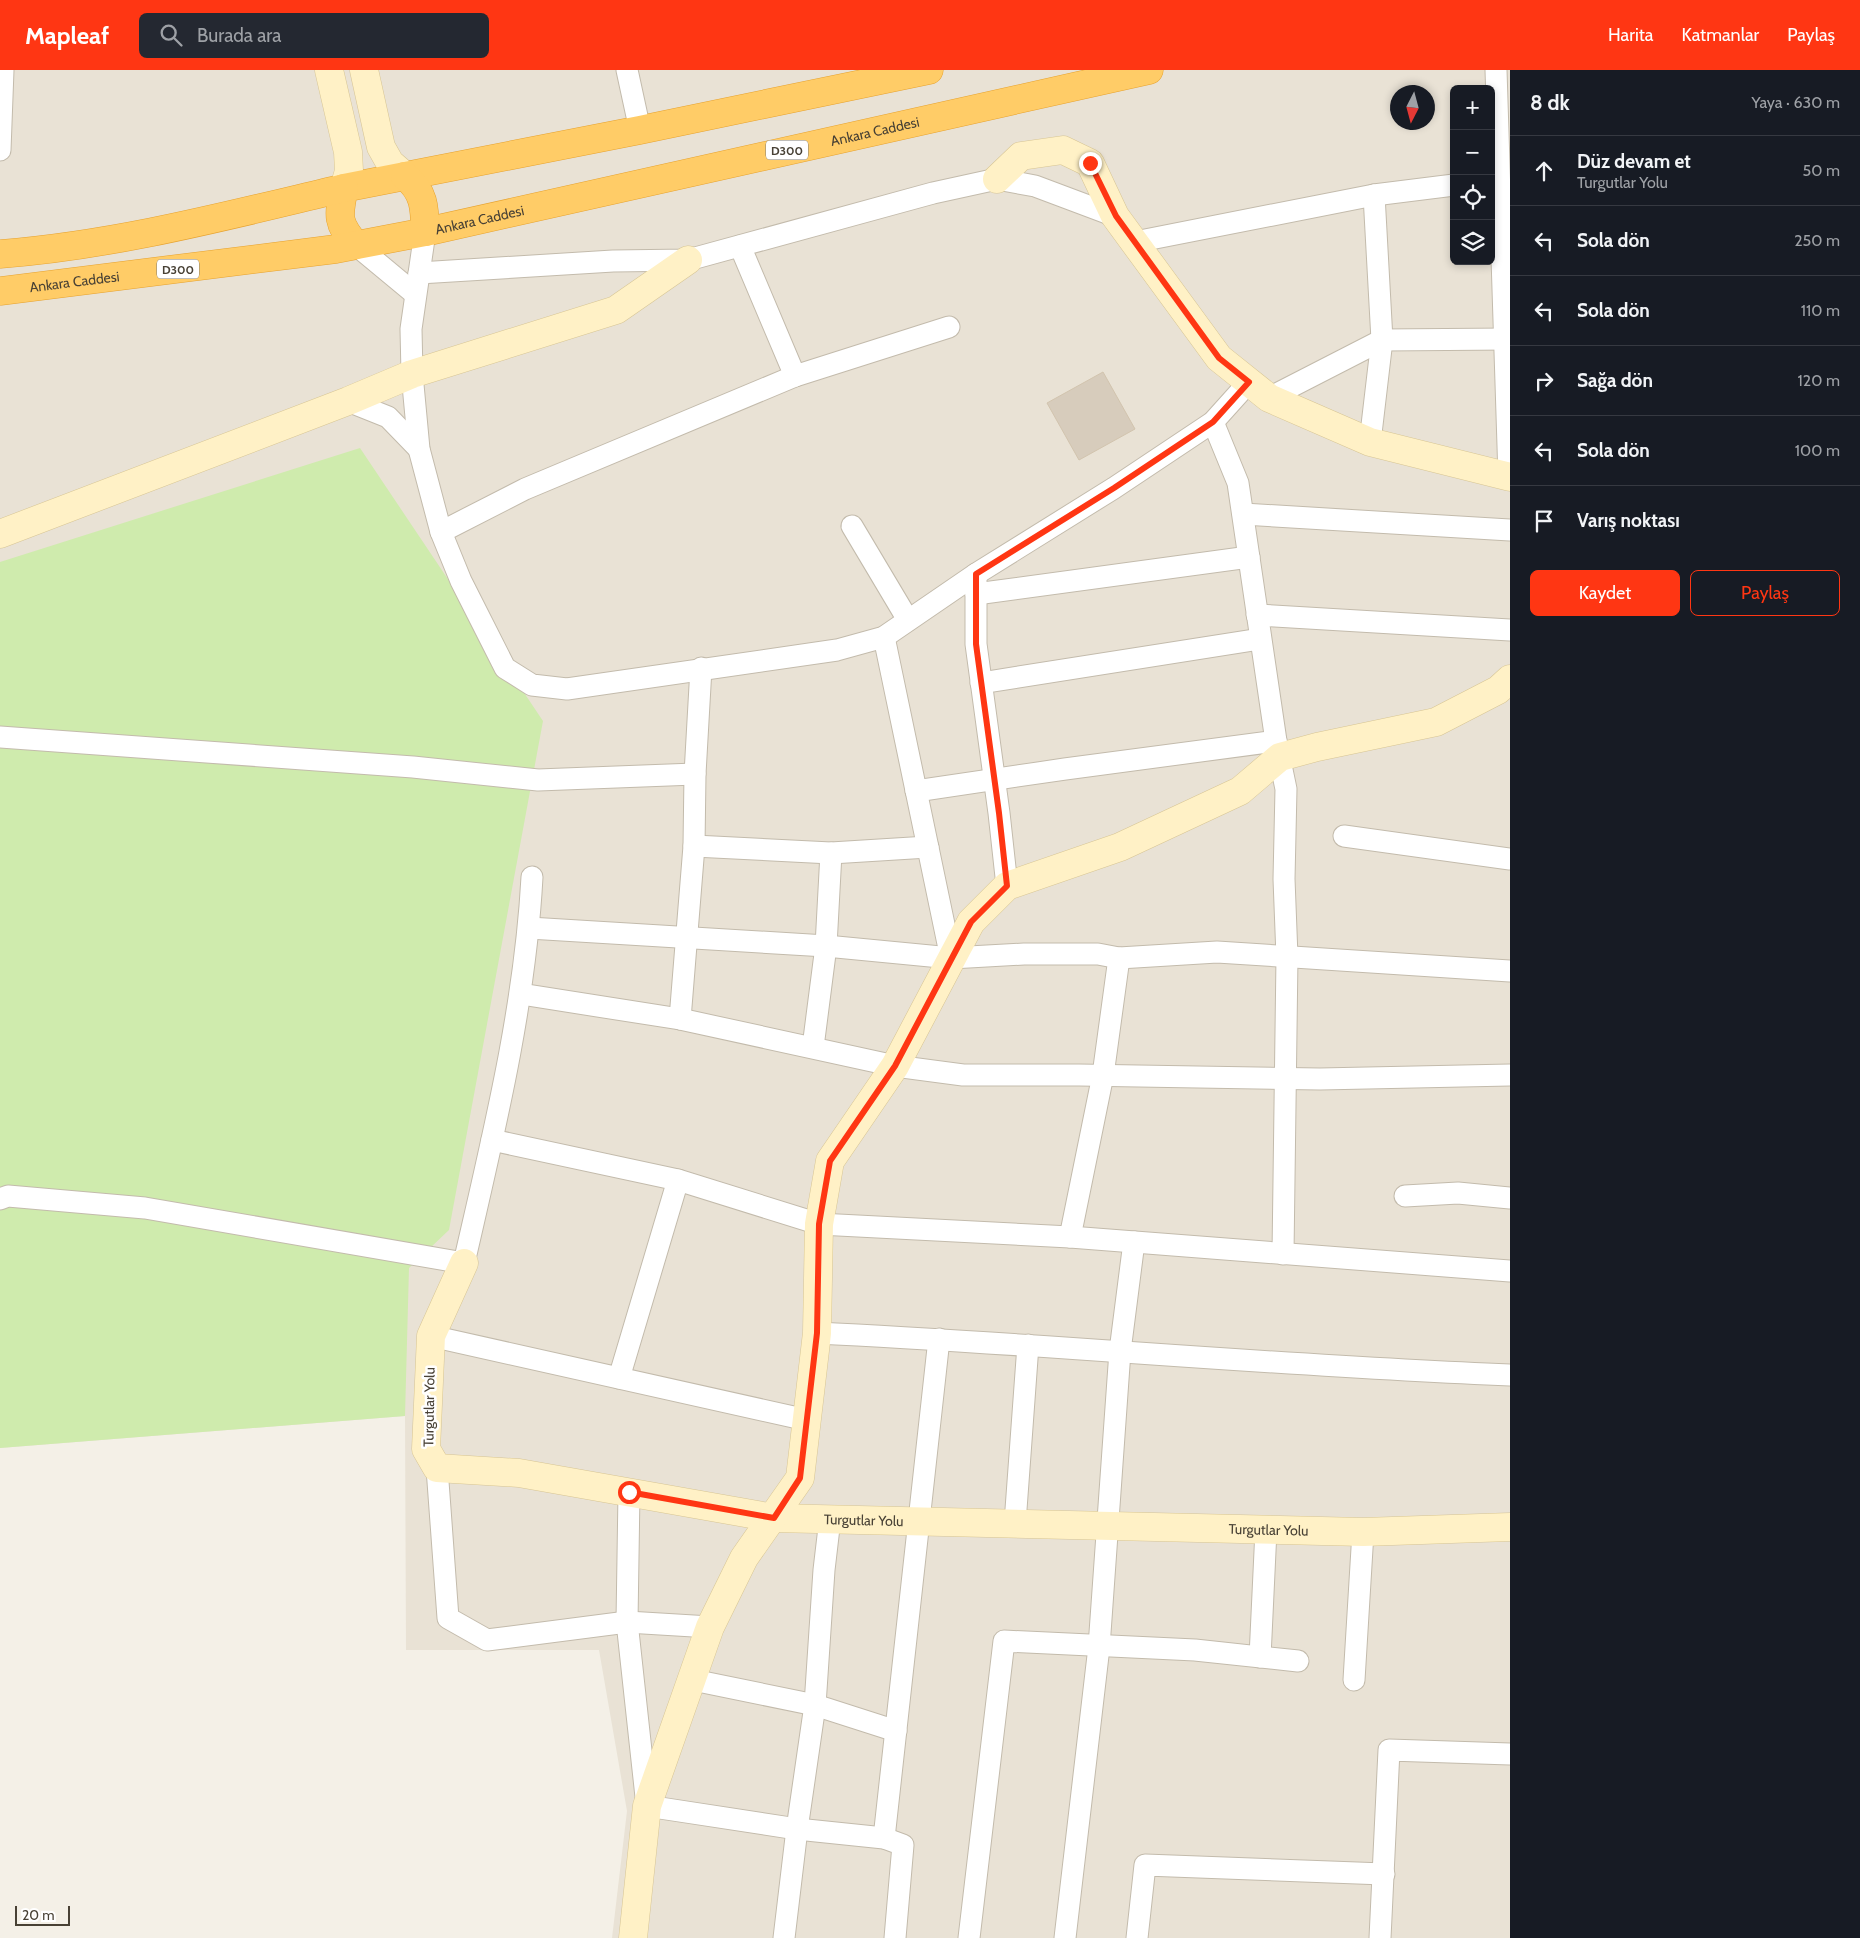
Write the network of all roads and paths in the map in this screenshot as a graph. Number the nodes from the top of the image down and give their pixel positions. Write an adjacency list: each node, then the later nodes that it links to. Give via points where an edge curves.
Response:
1 (3, 70): 9 (street)
2 (329, 70): 14 (street, via 348,152 349,171)
3 (364, 70): 10 (street, via 381,147 390,163)
4 (627, 70): 8 (street)
5 (928, 70): 8 (highway)
6 (1149, 70): 17 (highway, Ankara Caddesi / D300)
7 (1496, 70): 12 (street)
8 (640, 130): 10 (highway)
9 (0, 150)
10 (405, 176): 14 (highway); 17 (highway, Ankara Caddesi, via 417,186 422,198)
11 (997, 179): 16 (street, via 1035,186); 16 (street, via 1021,156 1063,150 1090,163); 21 (street)
12 (1500, 179): 28 (street)
13 (1450, 185): 15 (street)
14 (344, 188): 20 (highway, via 339,219); 22 (highway, via 148,234)
15 (1374, 195): 19 (street); 29 (street)
16 (1116, 216): 19 (street)
17 (425, 232): 20 (highway, Ankara Caddesi / D300); 24 (street)
18 (0, 241): 22 (street)
19 (1135, 242): 32 (street, via 1219,358)
20 (356, 246): 25 (highway, Ankara Caddesi / D300); 26 (street)
21 (740, 246): 23 (street); 31 (street)
22 (0, 254)
23 (688, 260): 24 (street, via 613,261); 30 (street, via 616,310)
24 (419, 273): 26 (street)
25 (0, 292)
26 (415, 294): 30 (street, via 411,329)
27 (949, 328): 31 (street)
28 (1507, 339): 29 (street); 37 (street)
29 (1382, 340): 32 (street); 35 (street)
30 (412, 374): 33 (street); 36 (street)
31 (795, 376): 41 (street, via 525,489)
32 (1259, 390): 34 (street); 35 (street)
33 (348, 401): 36 (street, via 388,417); 42 (street)
34 (1213, 422): 38 (street, via 1238,483); 44 (street)
35 (1370, 442): 37 (street)
36 (419, 449): 41 (street)
37 (1510, 477)
38 (1243, 514): 40 (street); 43 (street)
39 (852, 526): 46 (street)
40 (1510, 530)
41 (441, 532): 50 (street, via 461,581 505,668 532,685 567,688)
42 (0, 534)
43 (1249, 557): 44 (street); 45 (street)
44 (976, 584): 46 (street); 52 (street, via 976,644)
45 (1257, 615): 47 (street); 49 (street)
46 (908, 620): 48 (street)
47 (1510, 630)
48 (884, 637): 50 (street, via 837,650); 57 (street)
49 (1260, 639): 52 (street); 54 (street)
50 (701, 668): 55 (street)
51 (1510, 678): 54 (street, via 1498,690 1436,722 1317,746)
52 (981, 683): 56 (street)
53 (0, 737): 55 (street, via 413,767 538,780)
54 (1278, 749): 56 (street); 64 (street, via 1240,791 1120,847); 68 (street, via 1286,789 1284,879)
55 (695, 774): 59 (street)
56 (994, 779): 57 (street); 64 (street)
57 (916, 791): 60 (street)
58 (1344, 836): 62 (street)
59 (694, 846): 61 (street); 66 (street)
60 (928, 847): 61 (street); 69 (street)
61 (831, 852): 67 (street)
62 (1510, 859)
63 (532, 877): 65 (street)
64 (1007, 886): 69 (street, via 971,922)
65 (530, 928): 66 (street); 72 (street)
66 (687, 936): 67 (street); 73 (street)
67 (826, 946): 69 (street); 74 (street)
68 (1287, 957): 70 (street, via 1217,952); 71 (street); 78 (street)
69 (951, 958): 70 (street, via 1024,954 1098,954); 75 (street)
70 (1119, 958): 77 (street)
71 (1510, 971)
72 (521, 994): 73 (street); 79 (street)
73 (680, 1019): 74 (street)
74 (812, 1047): 75 (street)
75 (895, 1066): 77 (street, via 963,1075); 84 (street, via 830,1161)
76 (1510, 1075): 78 (street)
77 (1103, 1076): 78 (street); 85 (street)
78 (1286, 1078): 87 (street)
79 (492, 1140): 80 (street); 88 (street)
80 (678, 1180): 84 (street); 96 (street)
81 (1405, 1196): 82 (street, via 1458,1193)
82 (1510, 1198)
83 (0, 1199): 88 (street, via 8,1196 145,1208)
84 (819, 1224): 85 (street); 90 (street)
85 (1070, 1237): 86 (street)
86 (1134, 1242): 87 (street); 94 (street)
87 (1283, 1254): 89 (street)
88 (464, 1263): 91 (street, Turgutlar Yolu)
89 (1510, 1271)
90 (817, 1333): 92 (street); 97 (street)
91 (431, 1336): 96 (street); 98 (street, Turgutlar Yolu, via 426,1449)
92 (940, 1339): 93 (street); 102 (street)
93 (1028, 1345): 94 (street); 103 (street)
94 (1120, 1351): 95 (street, via 1378,1370); 104 (street)
95 (1510, 1375)
96 (619, 1378): 97 (street)
97 (807, 1420): 100 (street, via 800,1478)
98 (437, 1468): 99 (street, Turgutlar Yolu, via 519,1474); 108 (street, via 448,1618 487,1640)
99 (629, 1492): 100 (street, Turgutlar Yolu); 108 (street)
100 (774, 1518): 101 (street, Turgutlar Yolu); 109 (street, via 744,1558)
101 (830, 1519): 102 (street, Turgutlar Yolu); 115 (street)
102 (919, 1521): 103 (street, Turgutlar Yolu); 116 (street)
103 (1015, 1524): 104 (street, Turgutlar Yolu)
104 (1109, 1526): 106 (street, Turgutlar Yolu); 110 (street)
105 (1510, 1527): 107 (street, Turgutlar Yolu)
106 (1266, 1530): 107 (street, Turgutlar Yolu); 111 (street)
107 (1363, 1532): 114 (street)
108 (627, 1622): 109 (street); 118 (street)
109 (710, 1627): 113 (street)
110 (1099, 1647): 111 (street, via 1195,1650); 125 (street, via 1004,1641); 126 (street)
111 (1260, 1657): 112 (street)
112 (1298, 1661)
113 (693, 1680): 115 (street); 118 (street)
114 (1354, 1680)
115 (815, 1705): 116 (street); 119 (street)
116 (896, 1731): 120 (street)
117 (1510, 1754): 121 (street, via 1388,1750)
118 (647, 1806): 119 (street); 122 (street)
119 (797, 1829): 120 (street); 123 (street)
120 (884, 1838): 124 (street, via 903,1845)
121 (1384, 1874): 127 (street, via 1145,1865); 128 (street)
122 (633, 1938)
123 (784, 1938)
124 (896, 1938)
125 (969, 1938)
126 (1066, 1938)
127 (1136, 1938)
128 (1380, 1938)

